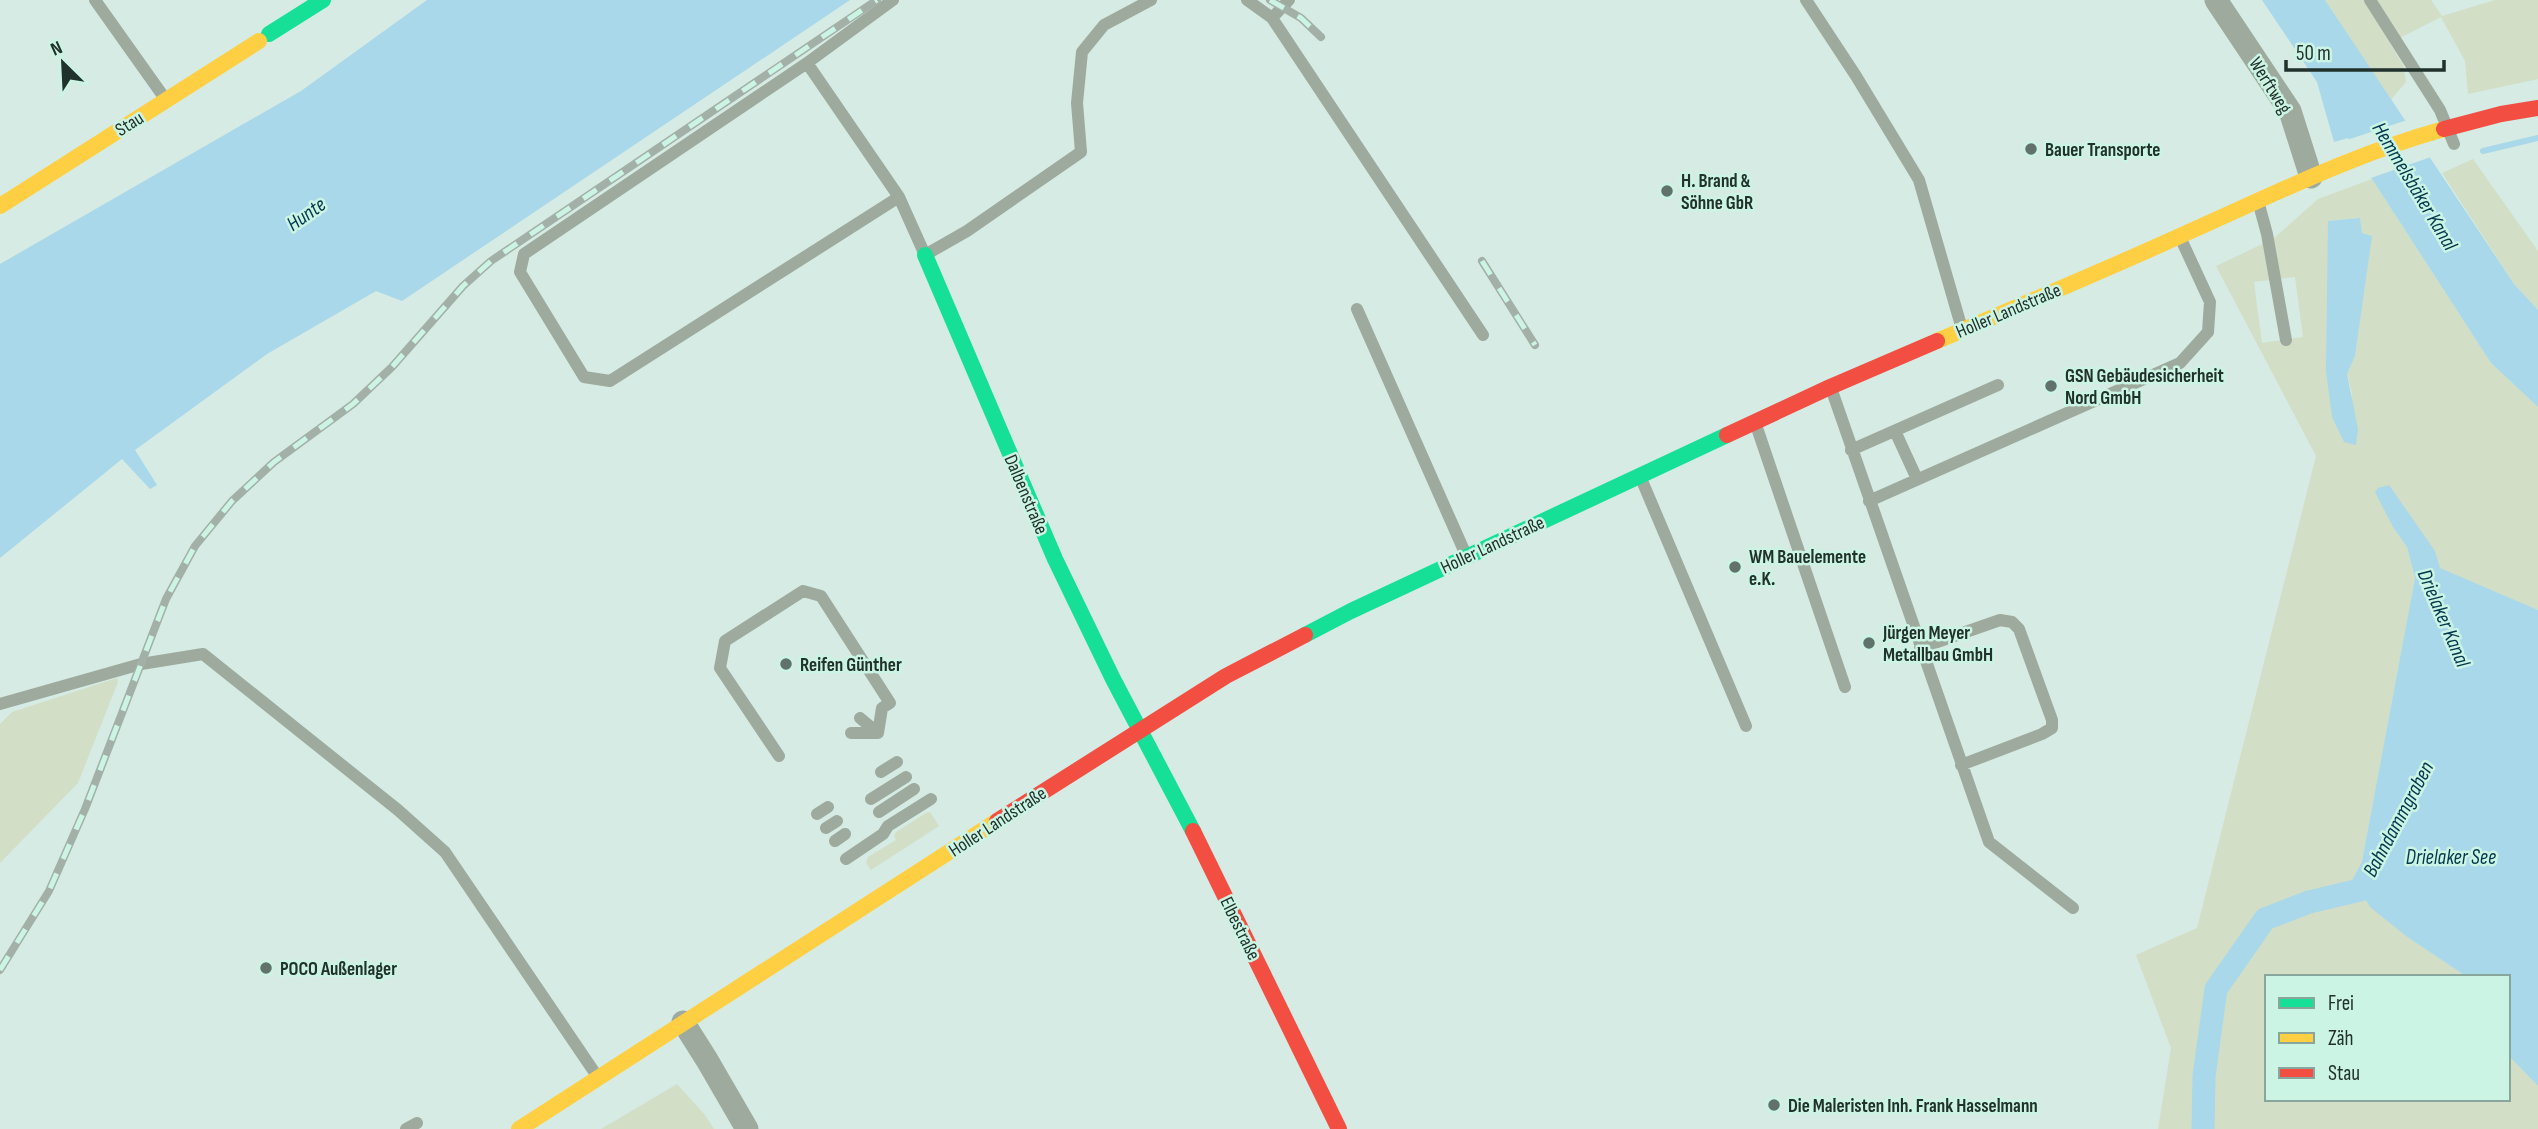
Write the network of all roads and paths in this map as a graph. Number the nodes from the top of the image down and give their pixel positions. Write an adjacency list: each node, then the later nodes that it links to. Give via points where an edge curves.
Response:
1 (95, 0): 12 (lane)
2 (323, 0): 12 (main road, Stau)
3 (893, 0): 11 (lane)
4 (1151, 0): 21 (lane, via 1104,24 1082,52 1077,103 1081,152)
5 (1247, 0): 10 (lane)
6 (1289, 0): 10 (lane)
7 (1806, 0): 23 (lane, via 1919,180)
8 (2217, 0): 16 (street, Werftweg, via 2290,111)
9 (2370, 0): 14 (lane)
10 (1272, 18): 24 (lane)
11 (807, 63): 17 (lane); 17 (lane, via 524,254 520,272 584,377 610,381)
12 (166, 100): 19 (main road, Stau)
13 (2538, 108): 14 (main road, Holler Landstraße)
14 (2449, 128): 15 (lane); 16 (main road, Holler Landstraße)
15 (2454, 144)
16 (2311, 177): 18 (main road, Holler Landstraße)
17 (899, 197): 21 (lane)
18 (2258, 201): 20 (main road, Holler Landstraße); 25 (lane)
19 (0, 206)
20 (2179, 237): 23 (main road, Holler Landstraße); 32 (lane, via 2210,302 2208,332 2180,363)
21 (925, 255): 41 (main road, Dalbenstraße, via 1055,559)
22 (1357, 309): 34 (lane)
23 (1962, 330): 27 (main road, Holler Landstraße)
24 (1483, 335)
25 (2286, 340)
26 (1998, 385): 29 (lane)
27 (1830, 387): 28 (main road, Holler Landstraße); 30 (lane)
28 (1755, 422): 31 (main road, Holler Landstraße); 36 (lane)
29 (1895, 431): 30 (lane); 32 (lane)
30 (1851, 450): 33 (lane)
31 (1640, 475): 34 (main road, Holler Landstraße); 40 (lane)
32 (1917, 479): 33 (lane)
33 (1869, 501): 35 (lane)
34 (1466, 556): 41 (main road, Holler Landstraße, via 1226,676)
35 (1920, 648): 46 (lane); 46 (lane, via 2000,620 2012,622 2019,629 2052,720 2052,728 2042,734)
36 (1845, 687)
37 (0, 704): 56 (lane, via 141,664 204,654 445,852)
38 (874, 709): 43 (lane)
39 (860, 718): 43 (lane)
40 (1746, 726)
41 (1140, 729): 55 (main road, Holler Landstraße); 59 (main road, Elbestraße)
42 (851, 733): 43 (lane)
43 (878, 733): 44 (lane, via 882,708 890,703 821,596 803,591 725,641 720,668)
44 (779, 756)
45 (897, 762): 47 (lane)
46 (1961, 765): 54 (lane, via 1989,842)
47 (881, 772)
48 (906, 777): 50 (lane)
49 (914, 789): 52 (lane)
50 (871, 799)
51 (931, 799): 53 (lane)
52 (879, 812)
53 (846, 859)
54 (2073, 908)
55 (682, 1022): 56 (main road, Holler Landstraße); 58 (street)
56 (598, 1078): 57 (main road, Holler Landstraße)
57 (519, 1129)
58 (747, 1129)
59 (1339, 1129)

